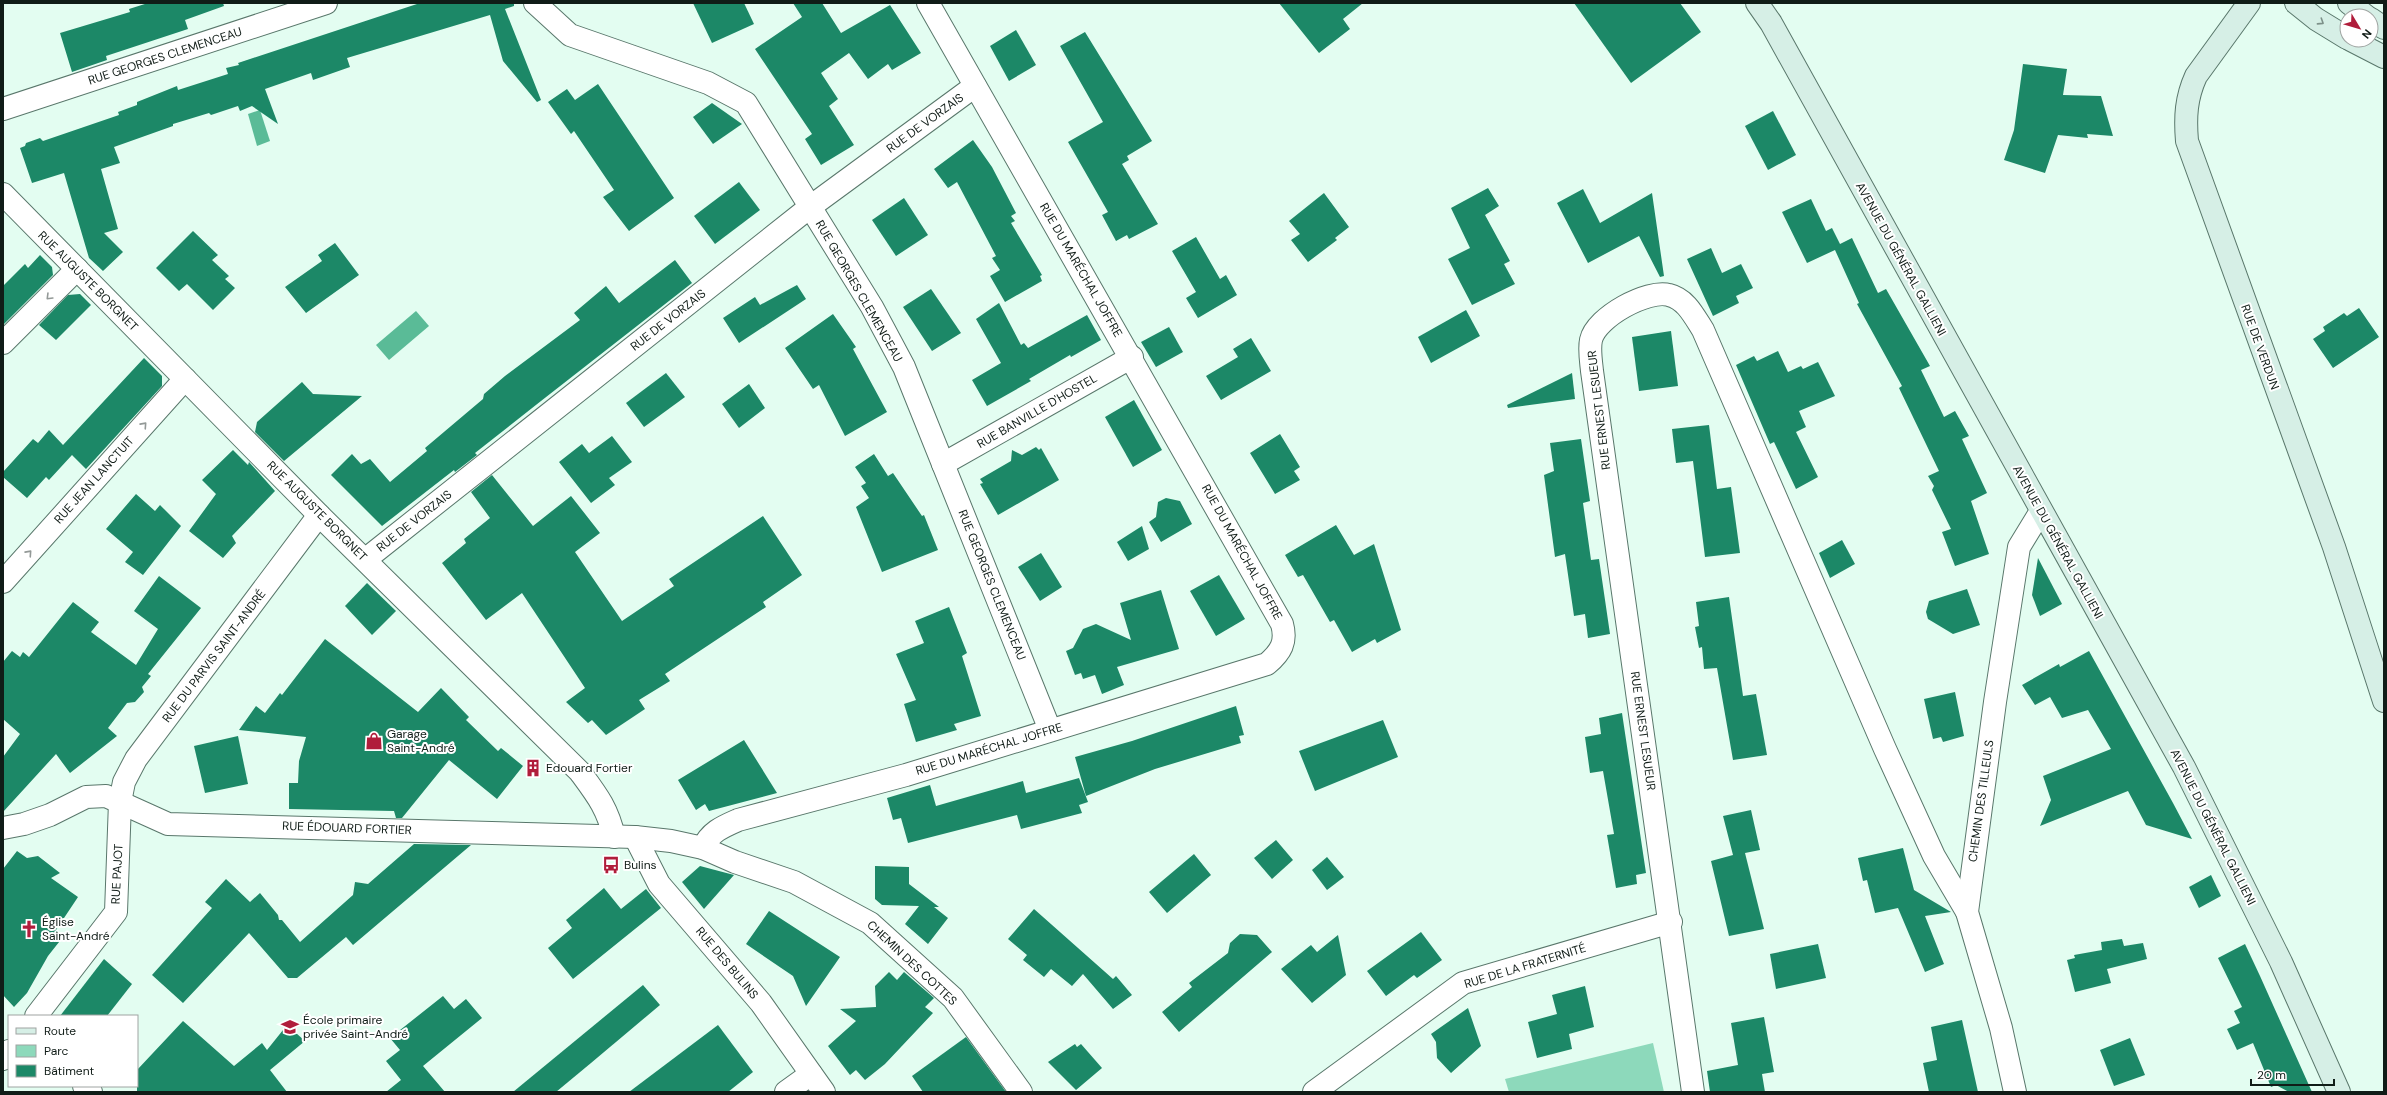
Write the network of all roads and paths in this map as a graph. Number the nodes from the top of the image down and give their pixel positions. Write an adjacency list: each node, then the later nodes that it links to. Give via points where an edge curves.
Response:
1 (326, 3): 11 (street, RUE GEORGES CLEMENCEAU)
2 (535, 3): 13 (street, RUE GEORGES CLEMENCEAU, via 570,35 708,83 746,103)
3 (928, 3): 10 (street, RUE DU MARÉCHAL JOFFRE)
4 (1757, 3): 19 (street, AVENUE DU GÉNÉRAL GALLIENI, via 1771,23)
5 (2249, 3): 23 (street, RUE DE VERDUN, via 2196,76 2190,89 2185,118 2187,141 2334,547)
6 (2296, 3): 7 (street, one-way to 7)
7 (2339, 33)
8 (2367, 48): 9 (street)
9 (2384, 57)
10 (975, 86): 13 (street, RUE DE VORZAIS); 16 (street, RUE DU MARÉCHAL JOFFRE)
11 (3, 109)
12 (3, 194): 14 (street, RUE AUGUSTE BORGNET)
13 (810, 207): 18 (street, RUE GEORGES CLEMENCEAU, via 872,307 904,367); 21 (street, RUE DE VORZAIS)
14 (77, 269): 15 (street, one-way to 15); 17 (street, RUE AUGUSTE BORGNET)
15 (3, 343)
16 (1132, 357): 18 (street, RUE BANVILLE D'HOSTEL); 24 (street, RUE DU MARÉCHAL JOFFRE, via 1282,624 1285,636 1283,646 1267,664)
17 (185, 379): 20 (street, RUE AUGUSTE BORGNET); 22 (street, RUE JEAN LANCTUIT, one-way to 17)
18 (943, 464): 24 (street, RUE GEORGES CLEMENCEAU)
19 (2041, 511): 29 (street, CHEMIN DES TILLEULS, via 2019,547); 38 (street, AVENUE DU GÉNÉRAL GALLIENI, via 2184,767 2282,962)
20 (319, 515): 21 (street, RUE AUGUSTE BORGNET); 25 (street, RUE DU PARVIS SAINT-ANDRÉ, via 136,759 124,782)
21 (366, 560): 27 (street, RUE AUGUSTE BORGNET, via 580,772 603,803 610,820)
22 (3, 582)
23 (2384, 701)
24 (1050, 730): 28 (street, RUE DU MARÉCHAL JOFFRE, via 906,775 738,820 707,837)
25 (120, 802): 26 (street, RUE ÉDOUARD FORTIER, via 106,796 86,798 50,815); 27 (street, RUE ÉDOUARD FORTIER, via 168,824); 31 (street, RUE PAJOT, via 116,912)
26 (3, 828)
27 (624, 837): 28 (street, RUE ÉDOUARD FORTIER, via 671,840); 32 (street, RUE DES BULINS, via 659,884 761,1003)
28 (702, 848): 34 (street, CHEMIN DES COTTES, via 794,882 870,923 953,998)
29 (1967, 912): 30 (street, RUE ERNEST LESUEUR, via 1934,856 1885,749 1703,330 1682,301 1661,294 1633,302 1611,313 1595,329 1591,341 1593,378); 37 (street, CHEMIN DES TILLEULS, via 2001,1028)
30 (1671, 922): 35 (street, RUE DE LA FRATERNITÉ, via 1463,983); 36 (street, RUE ERNEST LESUEUR)
31 (37, 1015)
32 (820, 1087): 33 (street)
33 (786, 1092)
34 (1021, 1092)
35 (1314, 1092)
36 (1694, 1092)
37 (2015, 1092)
38 (2339, 1092)

